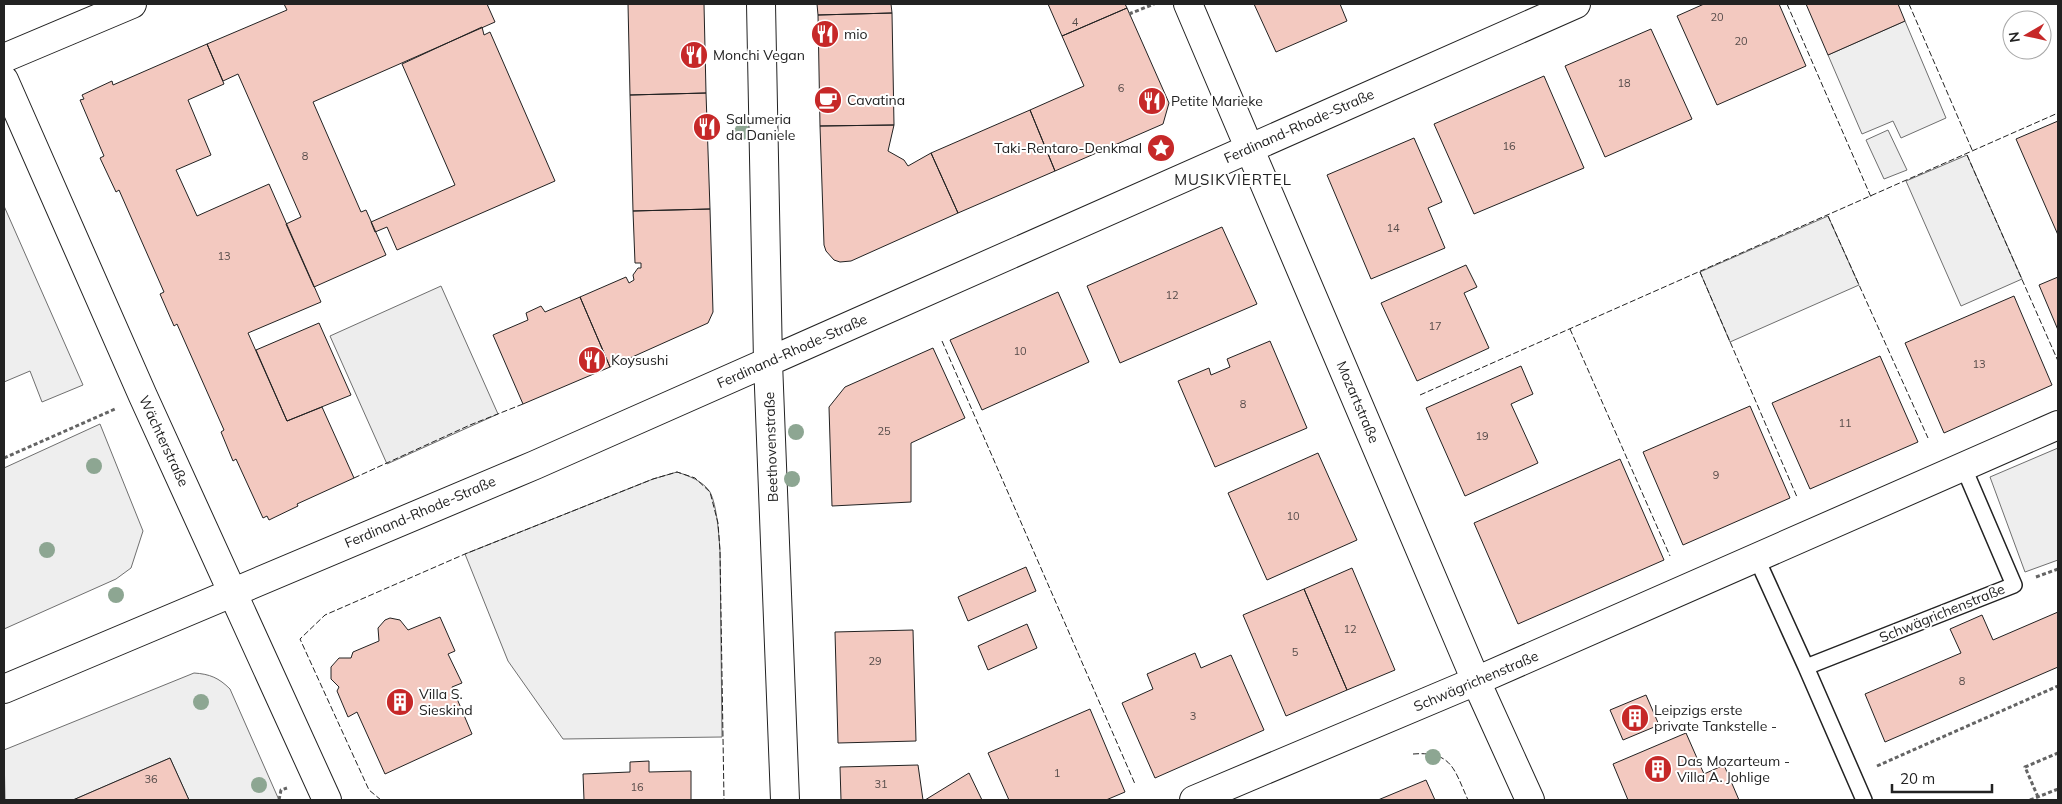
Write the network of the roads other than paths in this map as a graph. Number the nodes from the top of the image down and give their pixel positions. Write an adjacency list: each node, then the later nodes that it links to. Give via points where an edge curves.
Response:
1 (132, 4): 5 (street)
2 (762, 4): 8 (street, Beethovenstraße)
3 (1188, 4): 7 (street, Mozartstraße)
4 (1576, 4): 7 (street, Ferdinand-Rhode-Straße)
5 (4, 58)
6 (4, 80): 12 (street, Wächterstraße)
7 (1250, 148): 8 (street, Ferdinand-Rhode-Straße); 14 (street, Mozartstraße)
8 (768, 362): 12 (street, Ferdinand-Rhode-Straße, via 535,465); 17 (street, Beethovenstraße)
9 (2058, 425): 10 (street, Schwägrichenstraße)
10 (1964, 466): 11 (street, Schwägrichenstraße); 13 (lane, Schwägrichenstraße, via 2014,585)
11 (1756, 557): 13 (lane); 14 (street, Schwägrichenstraße)
12 (233, 592): 15 (street, Ferdinand-Rhode-Straße); 16 (street, Wächterstraße)
13 (1806, 667): 20 (lane)
14 (1476, 682): 18 (street, Schwägrichenstraße); 19 (street, Mozartstraße)
15 (4, 689)
16 (327, 800)
17 (785, 800)
18 (1194, 800)
19 (1530, 800)
20 (1864, 800)

